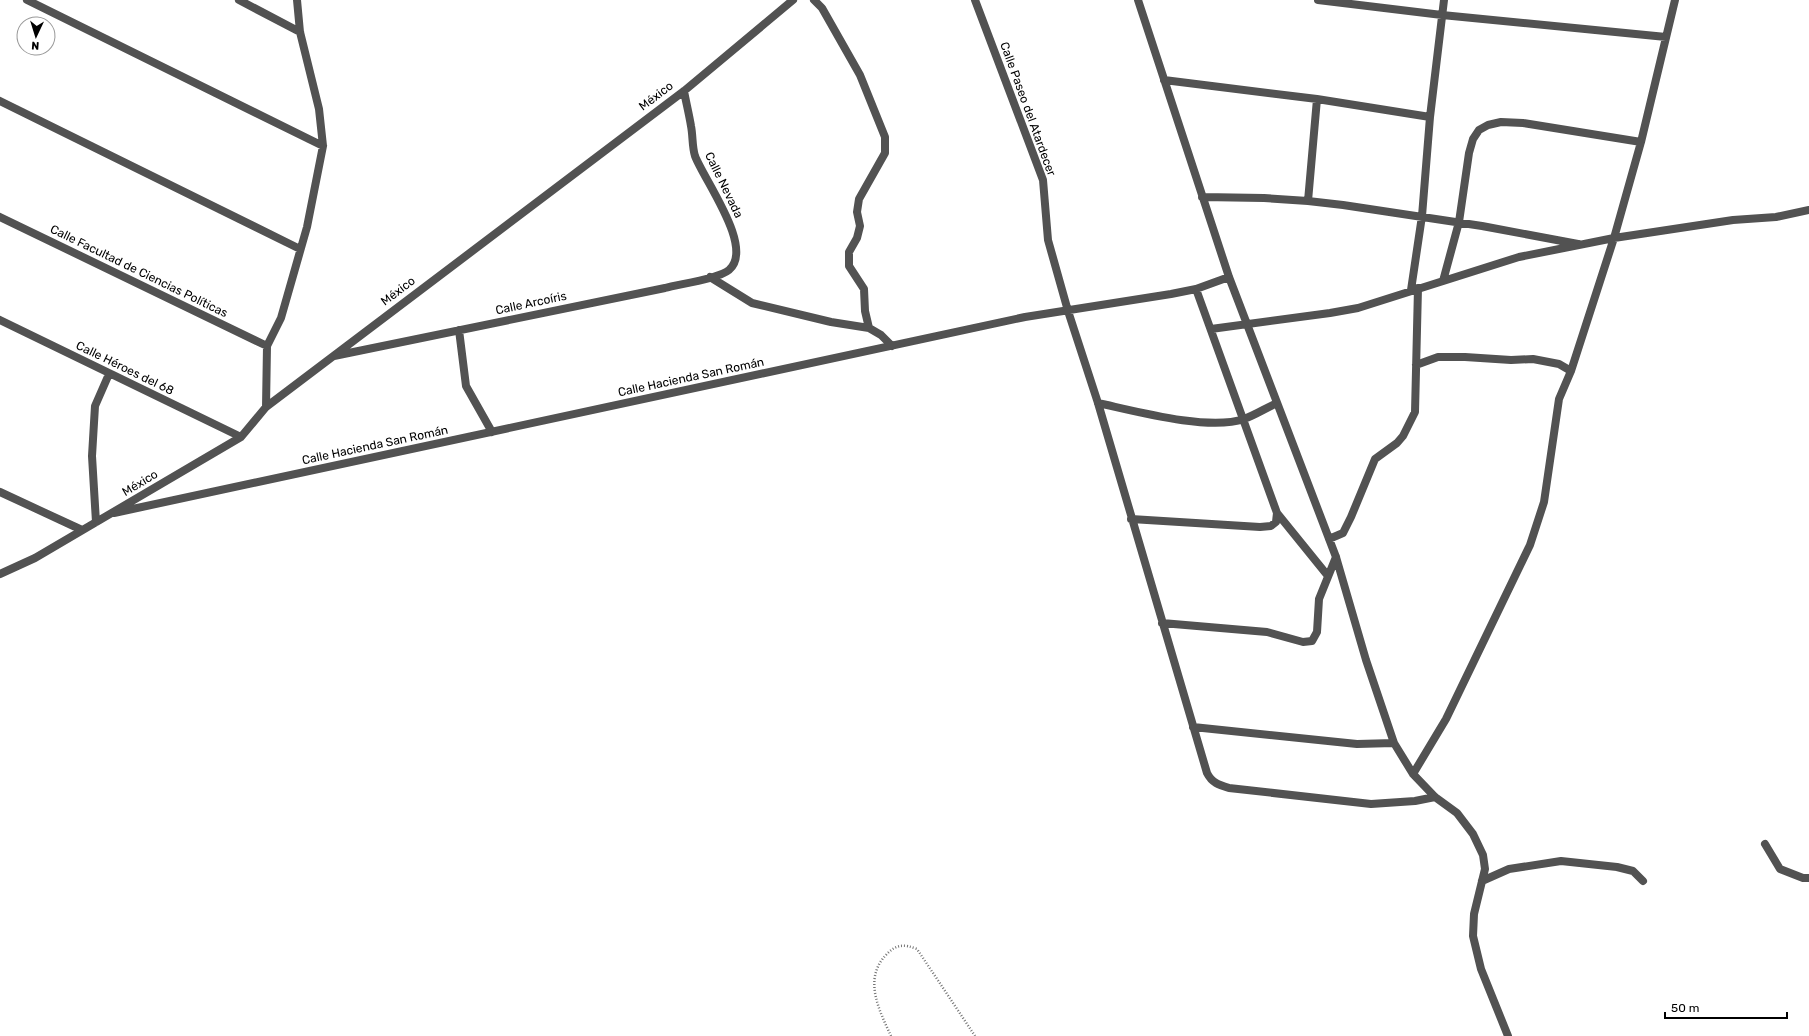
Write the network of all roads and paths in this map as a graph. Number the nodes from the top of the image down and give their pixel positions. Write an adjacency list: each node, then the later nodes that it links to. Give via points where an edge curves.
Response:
1 (27, 0): 21 (street)
2 (239, 0): 13 (street)
3 (297, 0): 13 (street)
4 (793, 0): 16 (street, México)
5 (814, 0): 40 (street, via 822,8 860,75 885,137 885,153 859,199 858,238 849,252 849,266 864,289)
6 (976, 0): 37 (street, Calle Paseo del Atardecer, via 1043,180 1048,240)
7 (1138, 0): 15 (street)
8 (1318, 0): 11 (street)
9 (1444, 0): 12 (street)
10 (1675, 0): 14 (street)
11 (1379, 4): 12 (street)
12 (1442, 15): 14 (street); 19 (street)
13 (300, 32): 21 (street, via 319,109)
14 (1666, 37): 20 (street)
15 (1164, 80): 17 (street); 22 (street)
16 (684, 91): 31 (street, Calle Nevada, via 694,155 730,223 736,252); 45 (street, México)
17 (1317, 100): 19 (street); 23 (street)
18 (0, 101): 30 (street)
19 (1430, 117): 25 (street)
20 (1641, 142): 27 (street, via 1523,123 1501,122 1488,125 1479,130 1473,139); 28 (street)
21 (323, 146): 30 (street)
22 (1202, 197): 23 (street); 33 (street)
23 (1308, 201): 25 (street)
24 (1809, 210): 28 (street, via 1776,217 1733,220)
25 (1422, 216): 27 (street); 36 (street)
26 (0, 217): 43 (street, Calle Facultad de Ciencias Políticas)
27 (1459, 222): 29 (street); 34 (street)
28 (1614, 238): 29 (street); 47 (street)
29 (1580, 244): 34 (street, via 1519,257)
30 (300, 249): 43 (street, via 281,318)
31 (732, 266): 32 (street, Calle Arcoíris)
32 (710, 277): 40 (street, via 752,303 798,312 831,322); 42 (street, Calle Arcoíris)
33 (1229, 277): 35 (street); 39 (street)
34 (1443, 281): 36 (street)
35 (1196, 289): 37 (street); 41 (street)
36 (1414, 289): 39 (street, via 1351,309); 46 (street)
37 (1068, 311): 44 (street, via 1025,317); 49 (street, Calle Paseo del Atardecer)
38 (0, 320): 48 (street, Calle Héroes del 68)
39 (1246, 323): 41 (street); 50 (street)
40 (869, 328): 44 (street)
41 (1211, 328): 52 (street)
42 (459, 330): 45 (street, Calle Arcoíris); 53 (street, via 466,386)
43 (267, 346): 51 (street)
44 (892, 346): 53 (street, Calle Hacienda San Román)
45 (332, 357): 51 (street, México)
46 (1416, 365): 47 (street, via 1438,357 1533,359 1559,364); 61 (street, via 1415,412 1403,436 1375,459 1343,533)
47 (1571, 371): 68 (street, via 1559,399 1544,502 1530,545 1446,719)
48 (109, 374): 54 (street, Calle Héroes del 68); 59 (street, via 95,406 92,456)
49 (1098, 403): 52 (street, via 1193,421 1224,422); 58 (street, Calle Paseo del Atardecer)
50 (1277, 403): 52 (street); 61 (street)
51 (266, 407): 54 (street, México)
52 (1243, 419): 57 (street)
53 (492, 432): 56 (street, Calle Hacienda San Román)
54 (241, 437): 56 (street, México)
55 (0, 492): 60 (street)
56 (114, 513): 59 (street, México)
57 (1277, 513): 58 (street, via 1276,522 1270,526 1260,527); 64 (street)
58 (1131, 519): 65 (street, Calle Paseo del Atardecer)
59 (96, 522): 60 (street, México)
60 (82, 530): 63 (street, México, via 35,558)
61 (1329, 540): 62 (street)
62 (1336, 557): 64 (street); 67 (street, via 1366,660)
63 (0, 574)
64 (1328, 576): 65 (street, via 1319,599 1317,632 1312,640 1303,642 1267,632)
65 (1162, 623): 66 (street, Calle Paseo del Atardecer)
66 (1194, 727): 67 (street, via 1357,744); 69 (street, Calle Paseo del Atardecer, via 1207,773 1218,785 1371,804)
67 (1394, 743): 68 (street)
68 (1413, 774): 69 (street)
69 (1434, 797): 72 (street, via 1457,813 1473,834 1483,855 1485,869)
70 (1765, 844): 71 (street, via 1780,869)
71 (1809, 878)
72 (1482, 881): 73 (street, via 1509,869 1561,861 1617,867 1633,871); 76 (street, via 1474,914 1473,936 1481,969)
73 (1643, 881)
74 (891, 1036): 75 (path, via 874,990 873,980 882,959 891,949 901,945 917,949)
75 (975, 1036)
76 (1508, 1036)

